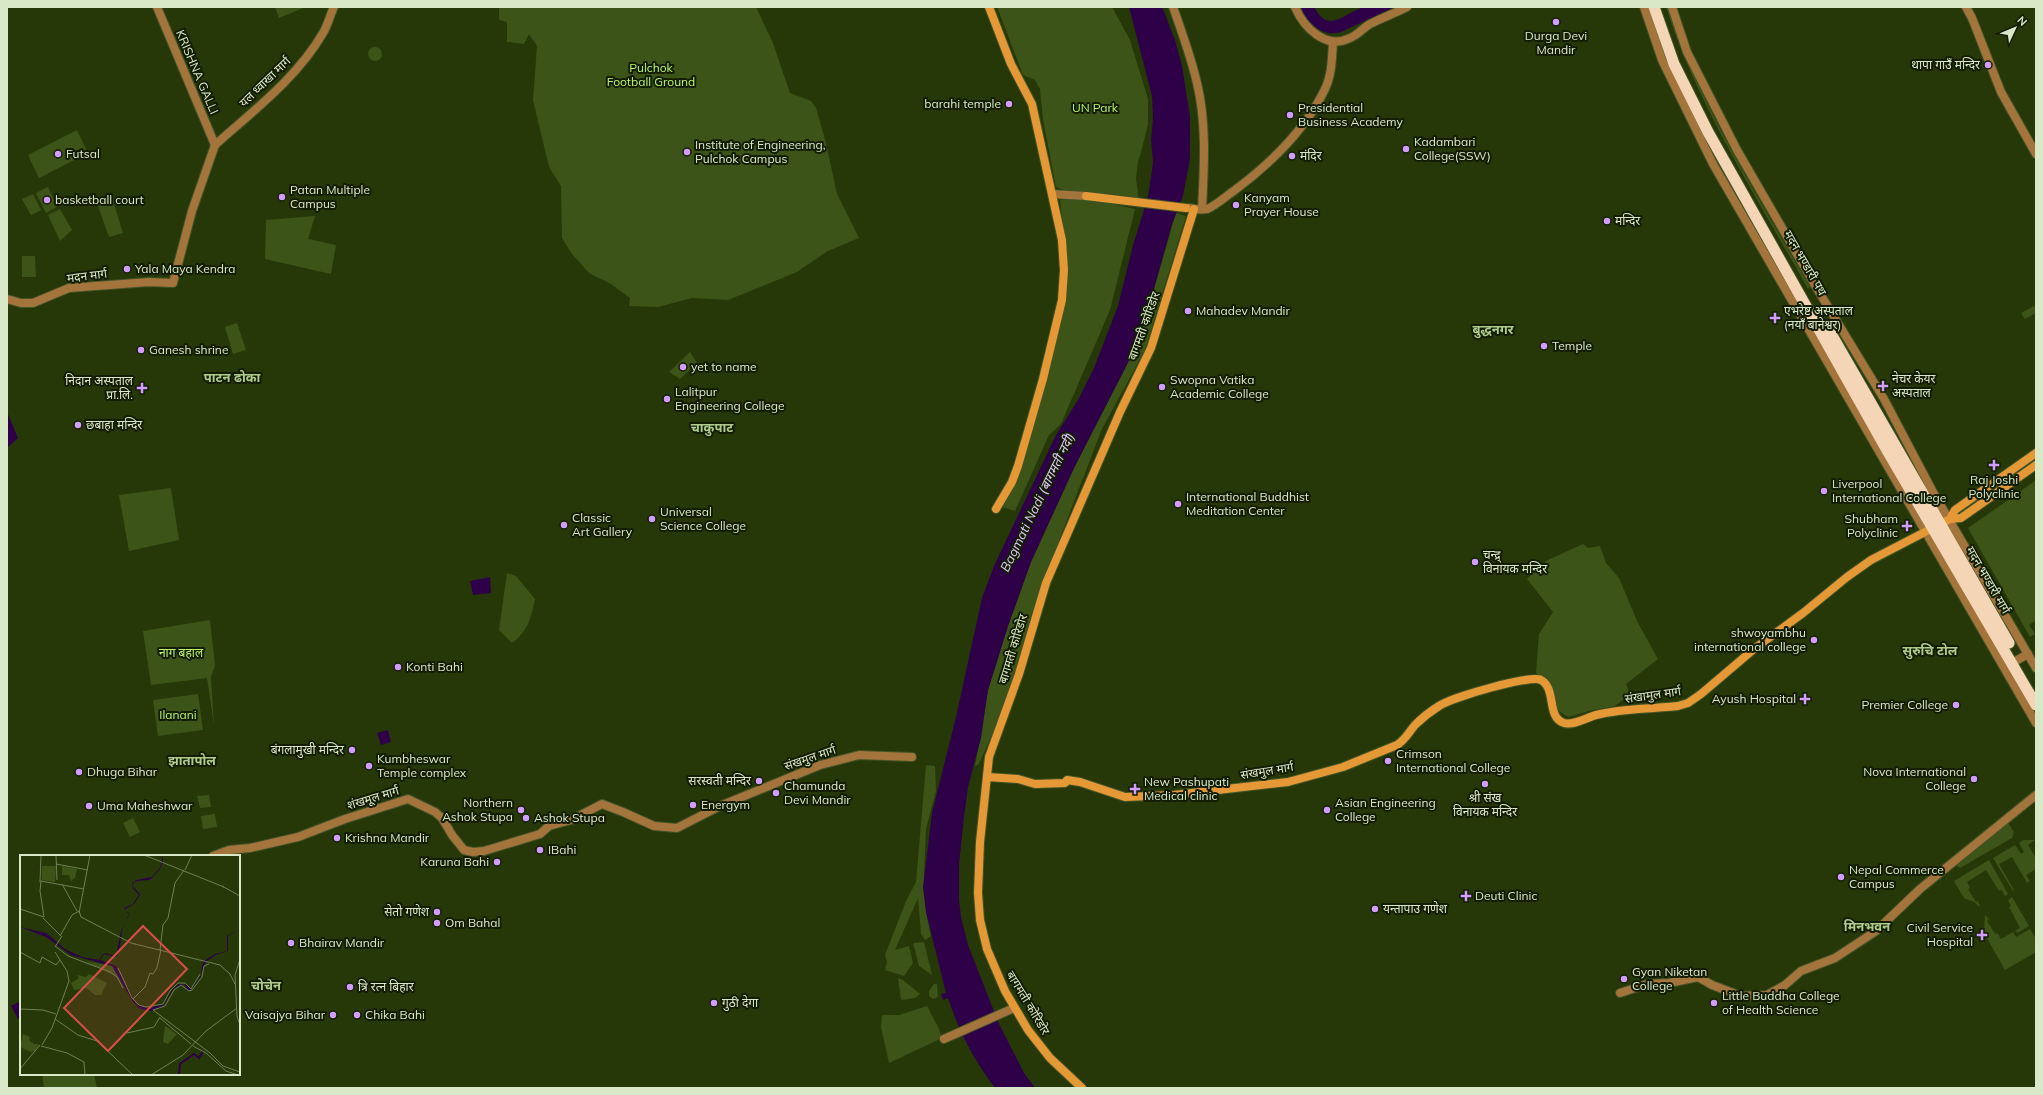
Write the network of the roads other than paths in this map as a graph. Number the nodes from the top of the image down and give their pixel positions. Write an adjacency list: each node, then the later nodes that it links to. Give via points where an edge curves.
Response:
1 (157, 7): 13 (street, KRISHNA GALLI)
2 (334, 7): 13 (street, यल ध्वाखा मार्ग, via 323,32 296,71)
3 (989, 7): 15 (main road, via 1011,64 1032,104)
4 (1173, 7): 17 (street, via 1185,38 1197,83 1202,116 1204,156)
5 (1294, 7): 12 (street, via 1308,27 1319,36)
6 (1407, 7): 12 (street, via 1368,25 1349,39)
7 (1644, 7): 22 (street, via 1662,60 1713,164 1864,427)
8 (1654, 7): 22 (highway, मदन भण्डारी पथ, via 1674,64 1708,132 1888,452)
9 (1661, 7): 22 (highway, मदन भण्डारी पथ, via 1682,64 1730,157)
10 (1672, 7): 22 (street, via 1687,52 1737,150 1884,399)
11 (1966, 7): 14 (street, via 2001,92)
12 (1333, 42): 17 (street, via 1332,60 1325,89 1294,138 1247,181 1217,203)
13 (215, 145): 18 (street, मदन मार्ग, via 192,211 173,283 149,282 69,288 33,303)
14 (2036, 154)
15 (1052, 194): 16 (street); 21 (main road, via 1062,240 1062,300 1018,466)
16 (1086, 196): 17 (main road)
17 (1194, 209): 31 (main road, बागमती कोरिडोर, via 1151,348 1120,412 1046,583 1019,674 989,757)
18 (7, 299)
19 (2036, 453): 22 (main road, via 1956,510)
20 (2036, 465): 22 (main road, via 1961,518)
21 (996, 509)
22 (1938, 526): 23 (highway, मदन भण्डारी मार्ग); 23 (street); 24 (street); 29 (main road, संखामुल मार्ग, via 1881,554 1847,577 1683,705 1598,715 1564,723 1558,719 1554,711 1549,688 1540,679 1534,679 1500,685 1442,704)
23 (2005, 651): 24 (highway, मदन भण्डारी मार्ग); 28 (street)
24 (2020, 659): 25 (street); 26 (highway, मदन भण्डारी मार्ग); 27 (highway, मदन भण्डारी मार्ग)
25 (2036, 668)
26 (2036, 690)
27 (2036, 705)
28 (2036, 723)
29 (1410, 732): 31 (main road, संखमुल मार्ग, via 1397,745 1372,756 1288,782 1174,795 1125,798 1068,780 1065,783 1035,784 1018,779)
30 (912, 757): 33 (street, संखमुल मार्ग, via 859,755 820,765 720,806 677,828 654,826 602,804 571,820 549,826 540,834 473,852 464,850 435,812)
31 (987, 777): 36 (main road, बागमती कोरिडोर, via 980,842 978,908 986,949 1004,992)
32 (2036, 795): 35 (street, via 1920,889 1876,931 1834,958 1801,971 1785,985 1767,995 1741,996 1698,977 1669,983 1647,984)
33 (408, 799): 34 (street, शंखमूल मार्ग, via 298,837 230,850)
34 (217, 855)
35 (1620, 993)
36 (1014, 1008): 37 (street); 38 (main road, बागमती कोरिडोर, via 1041,1049)
37 (944, 1039)
38 (1082, 1088)

